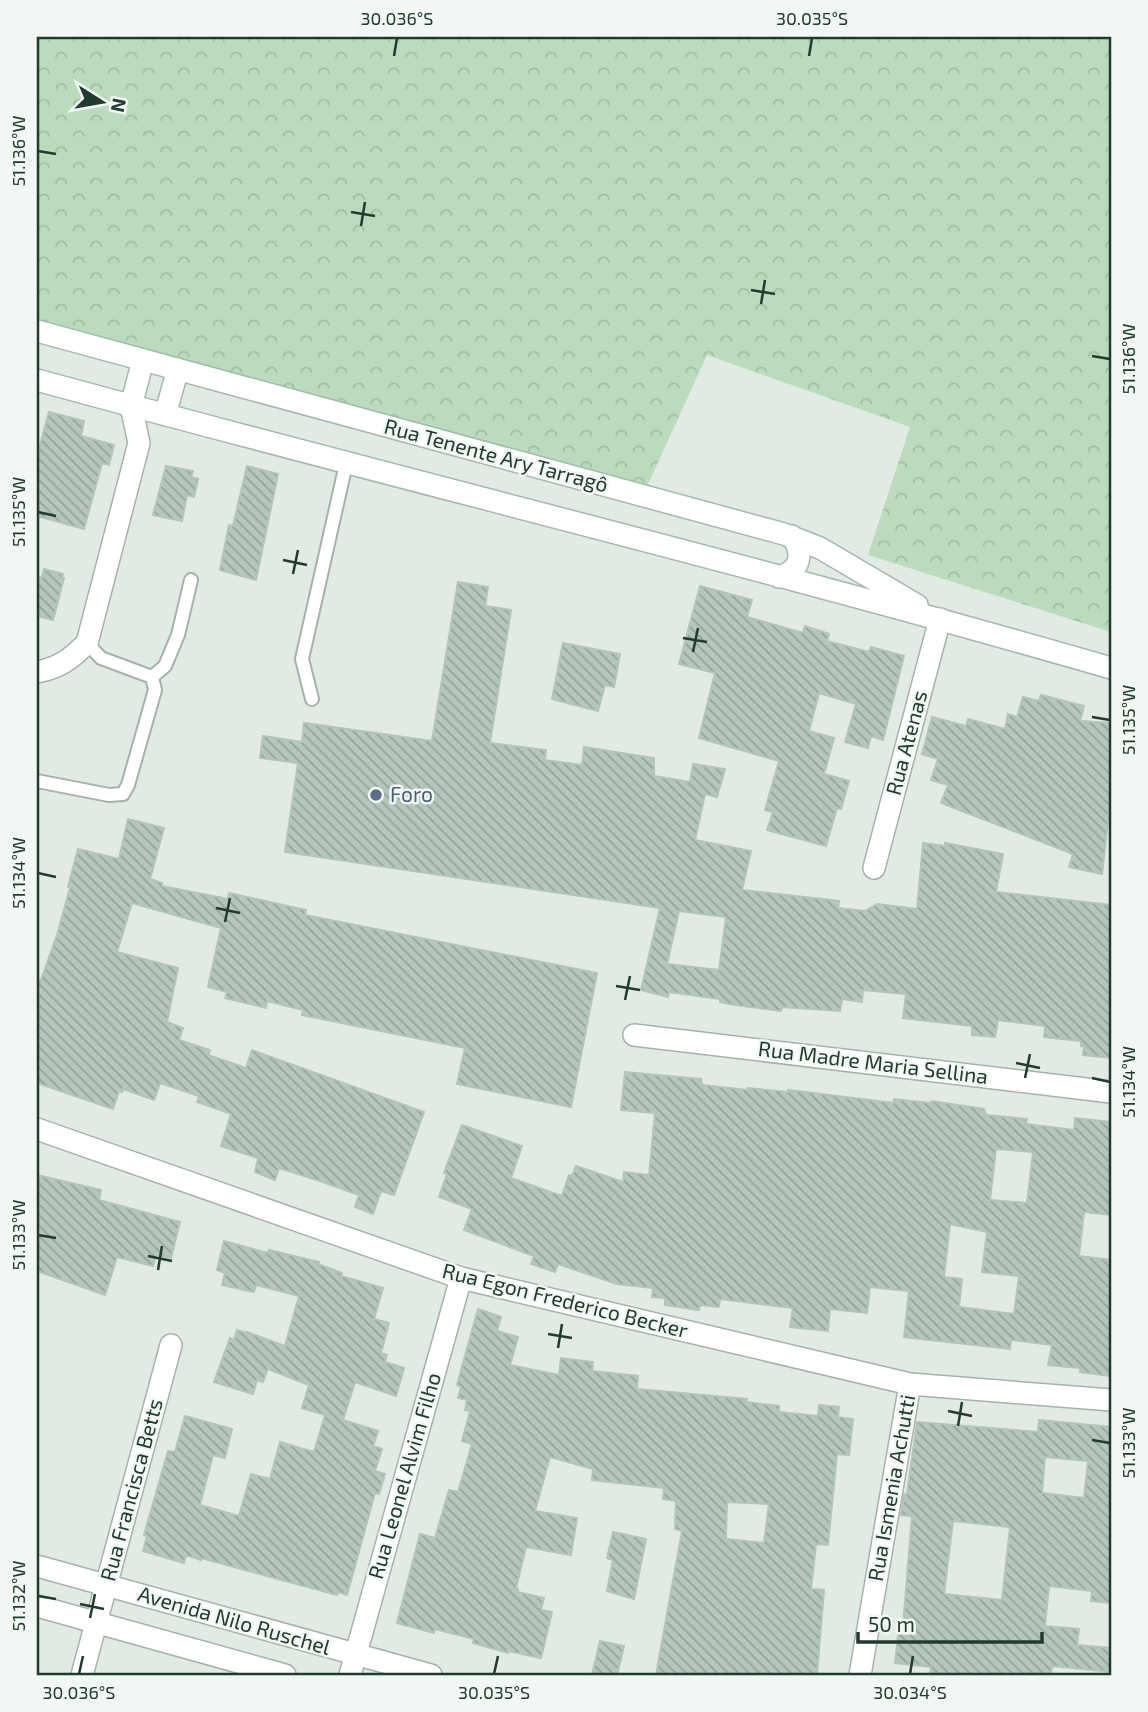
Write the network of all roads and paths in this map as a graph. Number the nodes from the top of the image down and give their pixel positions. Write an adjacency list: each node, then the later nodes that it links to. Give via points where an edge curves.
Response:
1 (37, 331): 2 (street, Rua Tenente Ary Tarragô)
2 (143, 360): 3 (street, Rua Tenente Ary Tarragô); 5 (street)
3 (178, 369): 6 (street); 9 (street, Rua Tenente Ary Tarragô)
4 (37, 380): 5 (street, Rua Tenente Ary Tarragô)
5 (131, 406): 6 (street, Rua Tenente Ary Tarragô); 7 (street)
6 (165, 415): 7 (street); 8 (street, Rua Tenente Ary Tarragô)
7 (139, 443): 13 (street)
8 (346, 464): 10 (street, Rua Tenente Ary Tarragô); 17 (lane, via 302,659)
9 (792, 536): 10 (street, via 800,555 790,573); 12 (street, Rua Tenente Ary Tarragô)
10 (779, 577): 12 (street, Rua Tenente Ary Tarragô)
11 (191, 580): 16 (lane, via 178,635 165,666)
12 (940, 619): 14 (street, Rua Tenente Ary Tarragô); 19 (street, Rua Atenas)
13 (87, 643): 15 (street, via 54,669); 16 (lane, via 101,658)
14 (1111, 668)
15 (37, 672)
16 (152, 677): 18 (lane, via 155,690 123,794)
17 (312, 699)
18 (37, 781)
19 (874, 868)
20 (634, 1035): 21 (street, Rua Madre Maria Sellina)
21 (1111, 1092)
22 (37, 1129): 23 (street, Rua Egon Frederico Becker)
23 (461, 1278): 25 (street, Rua Egon Frederico Becker); 31 (street, Rua Leonel Alvim Filho)
24 (172, 1345): 28 (street, Rua Francisca Betts)
25 (910, 1384): 26 (street, Rua Egon Frederico Becker); 35 (street, Rua Ismenia Achutti)
26 (1111, 1400)
27 (37, 1566): 28 (street, Avenida Nilo Ruschel)
28 (106, 1585): 30 (street, Rua Francisca Betts); 31 (street, Avenida Nilo Ruschel)
29 (37, 1606): 30 (street, Avenida Nilo Ruschel)
30 (96, 1623): 32 (street, Rua Francisca Betts); 33 (street, Avenida Nilo Ruschel)
31 (353, 1665): 34 (street, Avenida Nilo Ruschel)
32 (82, 1675)
33 (285, 1675)
34 (431, 1675)
35 (860, 1675)

